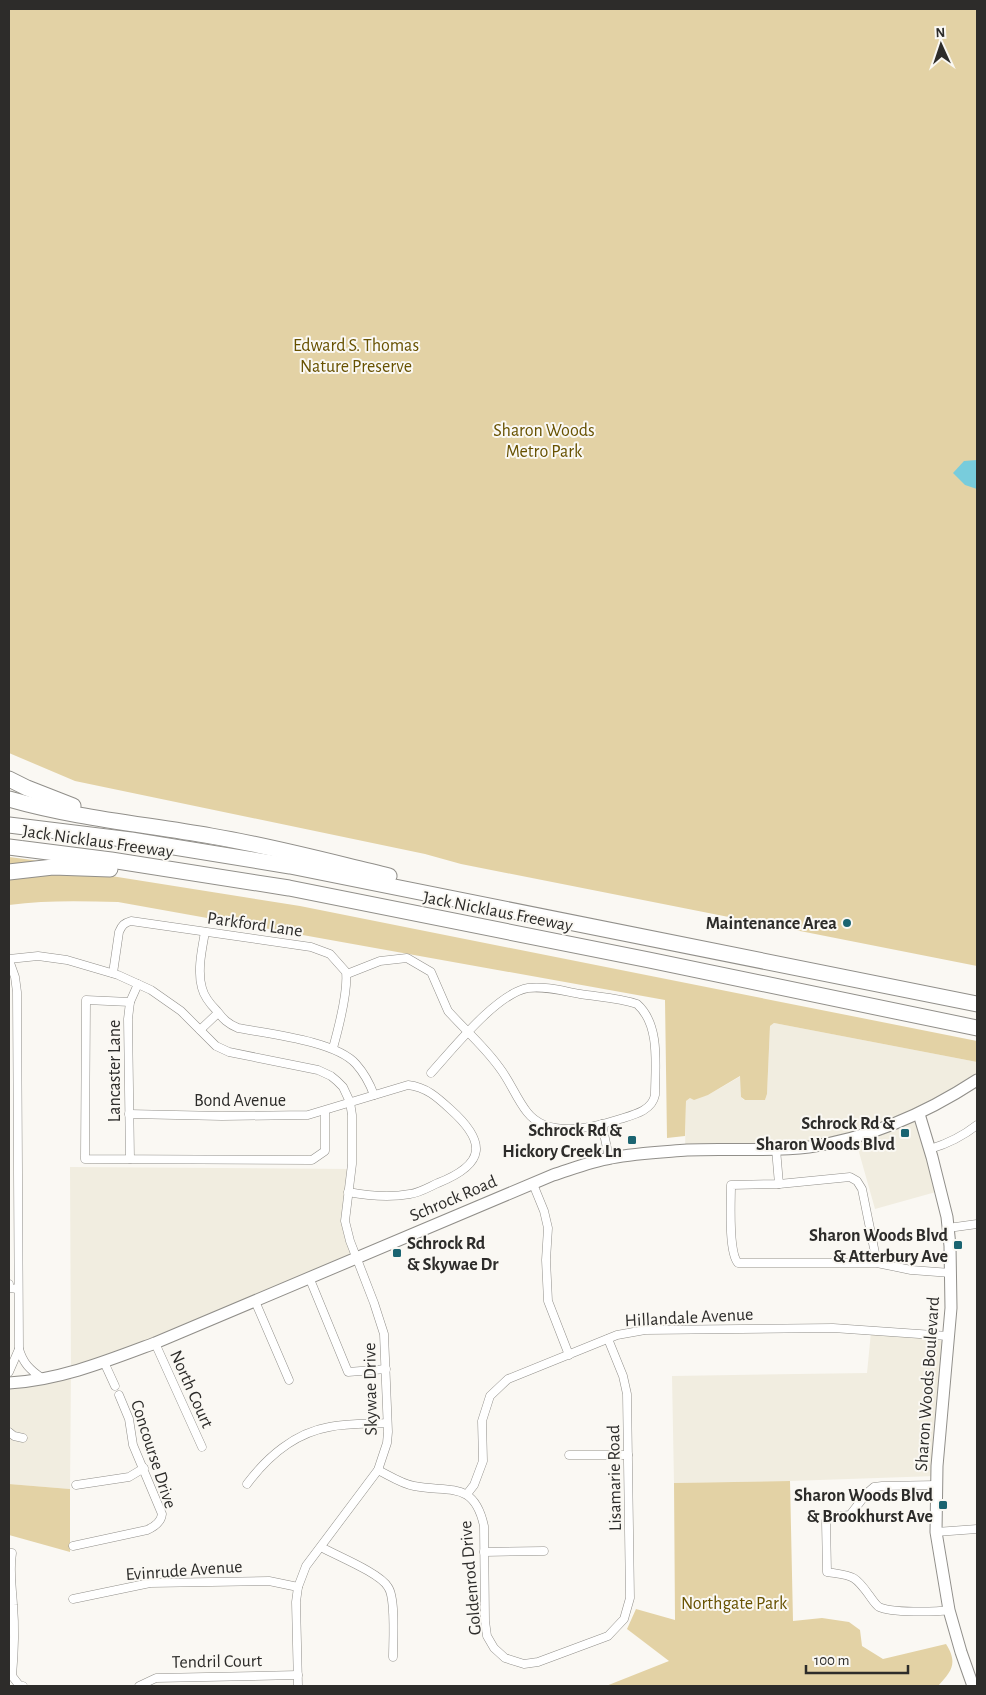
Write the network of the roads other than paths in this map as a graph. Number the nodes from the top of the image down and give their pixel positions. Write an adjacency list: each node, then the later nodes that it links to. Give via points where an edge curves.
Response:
1 (9, 779): 3 (highway, via 55,800)
2 (9, 799): 3 (highway)
3 (142, 824): 8 (highway, via 262,845)
4 (9, 825): 8 (highway, Jack Nicklaus Freeway, via 232,856)
5 (9, 847): 7 (highway, Jack Nicklaus Freeway)
6 (9, 872): 7 (highway, via 78,867)
7 (263, 884): 17 (highway, Jack Nicklaus Freeway)
8 (501, 908): 15 (highway, Jack Nicklaus Freeway)
9 (205, 932): 11 (street, Parkford Lane, via 131,921 126,923 119,932); 12 (street, Parkford Lane, via 311,947 330,954); 16 (street, via 200,971 202,989)
10 (9, 959): 11 (street, via 38,956 67,960); 44 (street, via 17,992)
11 (113, 973): 13 (street)
12 (347, 974): 19 (street, via 380,961 407,958 431,972 448,1011); 20 (street)
13 (138, 984): 14 (street, Lancaster Lane); 18 (street, via 181,1011)
14 (130, 1002): 26 (street, Lancaster Lane); 33 (street, via 86,1000 85,1159)
15 (977, 1004)
16 (218, 1013): 18 (street); 20 (street, via 238,1028)
17 (977, 1028)
18 (200, 1030): 24 (street, via 216,1046 229,1052 325,1073 343,1088)
19 (469, 1032): 21 (street); 28 (street, via 487,1050 538,1123 552,1128 580,1129); 28 (street, via 505,998 526,988 549,988 637,1004 642,1008 655,1038 654,1101 640,1112)
20 (333, 1048): 23 (street, via 356,1063)
21 (431, 1073)
22 (977, 1080): 27 (main road, Schrock Road)
23 (374, 1094): 24 (street); 36 (street, via 408,1084 430,1092 471,1130 476,1144 474,1158 453,1178 411,1194 376,1197)
24 (350, 1102): 25 (street, Bond Avenue); 36 (street, Skywae Drive, via 352,1164)
25 (325, 1111): 26 (street, Bond Avenue, via 290,1116); 33 (street, via 326,1151 312,1160)
26 (129, 1114): 33 (street, Lancaster Lane)
27 (919, 1114): 30 (main road, Schrock Road, via 876,1132 810,1147); 31 (main road, Sharon Woods Boulevard)
28 (602, 1124): 32 (street)
29 (977, 1125): 31 (street, via 967,1133)
30 (776, 1149): 32 (main road, Schrock Road, via 688,1150); 35 (street)
31 (930, 1149): 38 (main road, Sharon Woods Boulevard)
32 (609, 1158): 34 (main road, Schrock Road)
33 (130, 1159)
34 (533, 1184): 39 (main road, Schrock Road); 50 (street, via 548,1228 548,1301)
35 (779, 1184): 40 (street, via 850,1177 857,1181 862,1189); 40 (street, via 731,1185 732,1248 738,1263)
36 (348, 1192): 39 (street, Skywae Drive, via 345,1221)
37 (977, 1224): 38 (street)
38 (948, 1228): 41 (main road, Sharon Woods Boulevard)
39 (356, 1257): 42 (main road, Schrock Road); 52 (street, Skywae Drive, via 384,1334)
40 (877, 1263): 41 (street)
41 (951, 1273): 46 (main road, Sharon Woods Boulevard)
42 (308, 1278): 45 (main road, Schrock Road); 52 (street, via 348,1372)
43 (9, 1284): 44 (street, via 9,1288)
44 (18, 1289): 49 (street)
45 (255, 1301): 48 (main road, Schrock Road); 55 (street)
46 (948, 1336): 47 (street, Hillandale Avenue, via 834,1328 645,1330); 69 (main road, Sharon Woods Boulevard)
47 (608, 1339): 50 (street, Hillandale Avenue); 63 (street, Lisamarie Road, via 627,1394)
48 (155, 1343): 51 (main road, Schrock Road); 62 (street, North Court)
49 (19, 1349): 53 (street); 54 (street, via 29,1369)
50 (569, 1355): 70 (street, Hillandale Avenue, via 508,1379 490,1396 482,1421 482,1461 474,1485)
51 (104, 1362): 54 (main road, Schrock Road); 57 (street, Concourse Drive)
52 (386, 1370): 59 (street, Skywae Drive)
53 (9, 1372)
54 (42, 1378): 56 (main road, Schrock Road)
55 (290, 1380)
56 (9, 1383)
57 (115, 1386)
58 (119, 1395): 65 (street, Concourse Drive)
59 (387, 1423): 66 (street, Skywae Drive, via 387,1443); 67 (street, via 344,1425 310,1432 271,1456)
60 (9, 1432): 61 (street)
61 (23, 1438)
62 (202, 1447)
63 (628, 1455): 64 (street); 82 (street, Lisamarie Road, via 630,1598 624,1619 608,1636 538,1662 524,1664)
64 (569, 1456)
65 (144, 1468): 68 (street, via 129,1477); 73 (street, Concourse Drive, via 162,1514 156,1526)
66 (378, 1470): 70 (street, via 412,1486 451,1489); 74 (street, Skywae Drive)
67 (247, 1484)
68 (76, 1485)
69 (937, 1485): 72 (main road, Sharon Woods Boulevard); 80 (street, via 874,1488 850,1516 829,1517 826,1521 827,1572 847,1574 859,1581 876,1604 884,1608 926,1612)
70 (466, 1494): 76 (street, Goldenrod Drive, via 481,1513)
71 (977, 1529): 72 (street)
72 (936, 1532): 80 (main road, Sharon Woods Boulevard)
73 (73, 1546)
74 (321, 1547): 78 (street, Skywae Drive, via 306,1566); 81 (street, via 381,1578 390,1588)
75 (544, 1551): 76 (street)
76 (484, 1552): 82 (street, Goldenrod Drive, via 487,1636)
77 (10, 1553): 84 (street, via 14,1606 12,1676)
78 (298, 1586): 79 (street, Evinrude Avenue, via 269,1581 150,1583); 83 (street, Skywae Drive)
79 (73, 1599)
80 (949, 1610): 87 (main road, Sharon Woods Boulevard)
81 (393, 1657)
82 (505, 1658)
83 (298, 1675): 85 (street, Tendril Court, via 156,1678); 86 (street, Skywae Drive)
84 (23, 1686)
85 (140, 1686)
86 (298, 1686)
87 (973, 1686)

